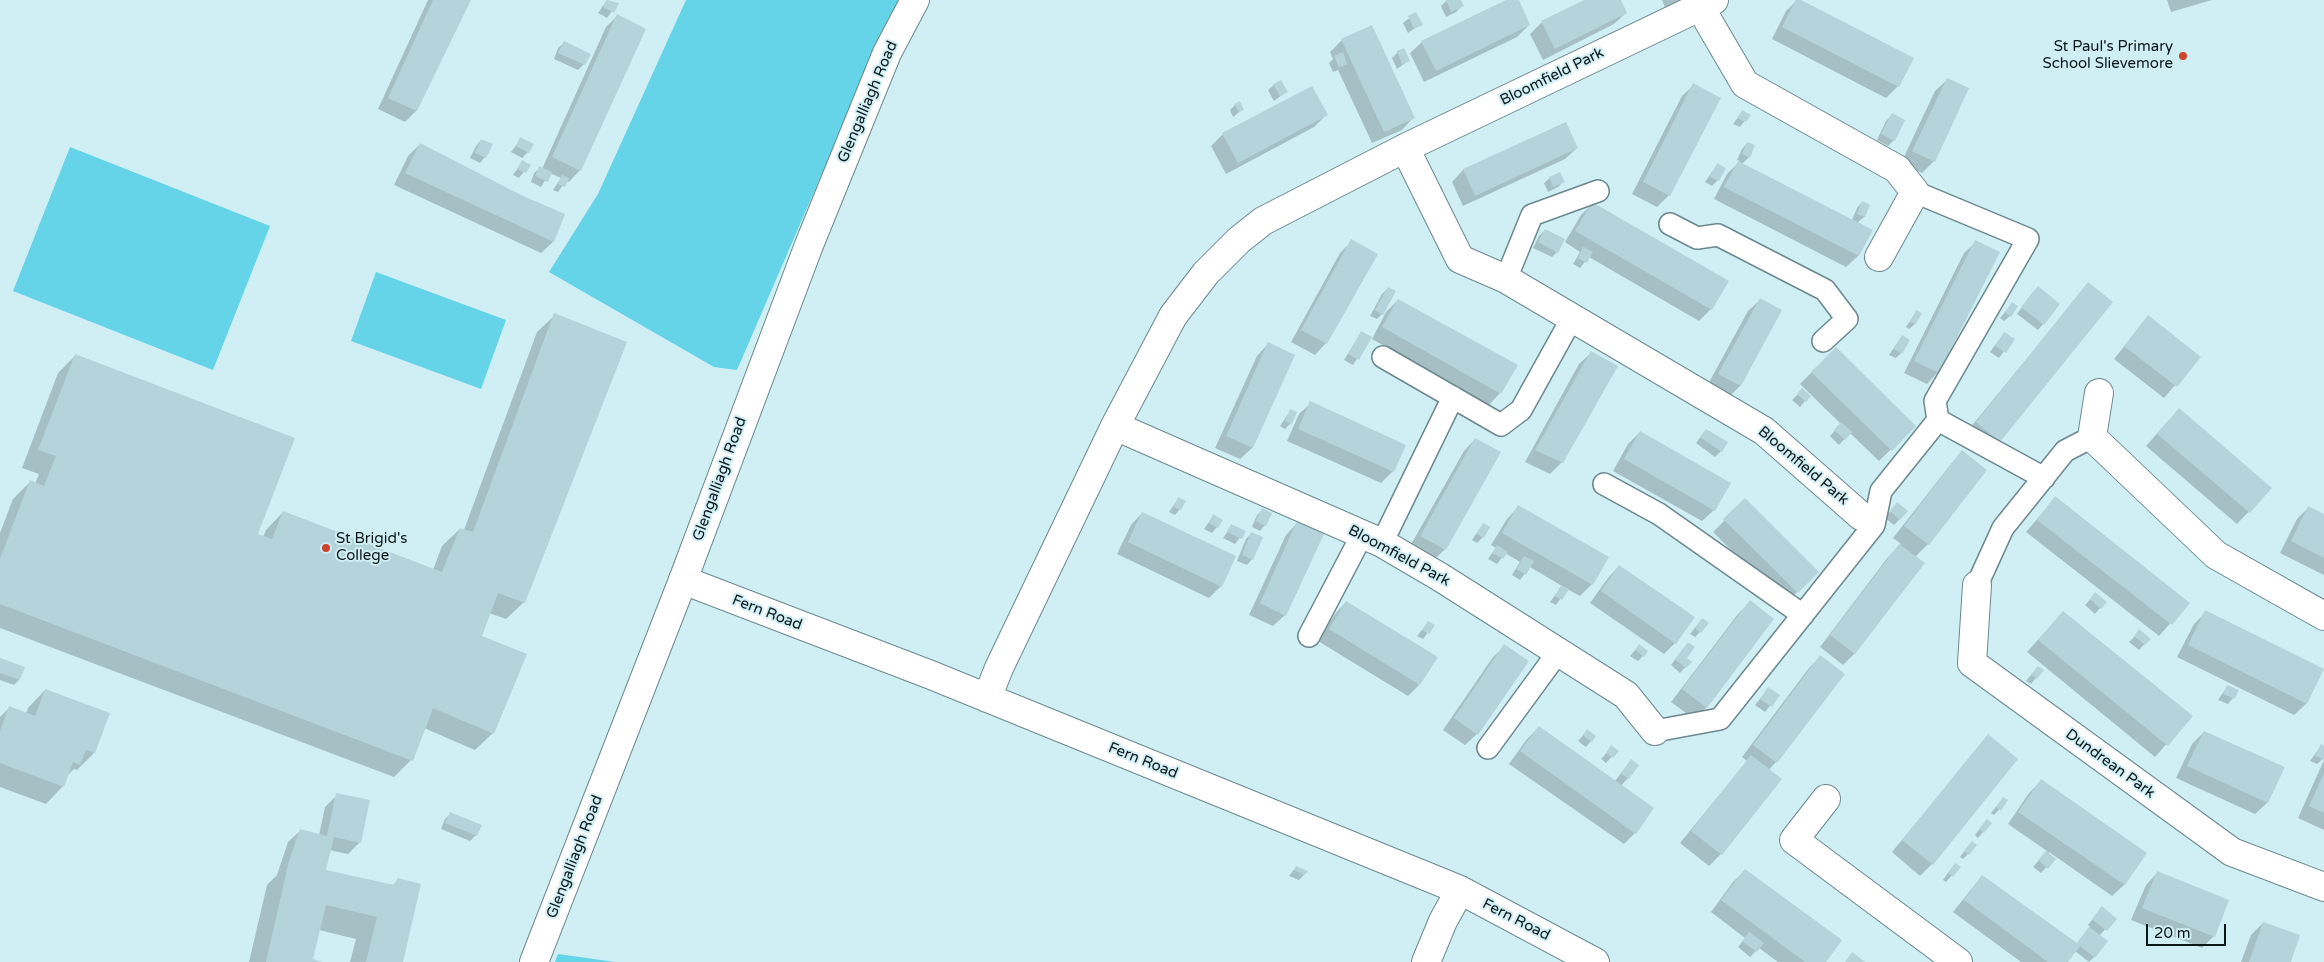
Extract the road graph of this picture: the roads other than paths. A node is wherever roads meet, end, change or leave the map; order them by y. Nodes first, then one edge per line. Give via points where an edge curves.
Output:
1 (915, 0) edge
2 (1707, 3) edge
3 (1405, 148) junction
4 (1598, 191) dead end
5 (1915, 192) junction
6 (1670, 224) dead end
7 (1879, 257) dead end
8 (1506, 279) junction
9 (1572, 318) junction
10 (1823, 341) dead end
11 (1383, 357) dead end
12 (2099, 394) dead end
13 (1453, 397) junction
14 (1938, 420) junction
15 (1115, 426) junction
16 (2092, 437) junction
17 (2044, 478) junction
18 (1604, 484) dead end
19 (1867, 521) junction
20 (1372, 539) junction
21 (683, 580) junction
22 (1977, 585) joint
23 (1803, 615) junction
24 (2324, 616) edge
25 (1309, 636) dead end
26 (1559, 651) junction
27 (987, 698) junction
28 (1655, 731) joint
29 (1488, 748) dead end
30 (1826, 799) dead end
31 (2324, 887) edge
32 (1460, 890) junction
33 (534, 962) edge
34 (1426, 962) edge
35 (1595, 962) edge
36 (1958, 962) edge

1 - 21 street, Glengalliagh Road via 887,53 809,245
2 - 3 street, Bloomfield Park
2 - 5 street, Bloomfield Park via 1745,84 1897,169
3 - 8 street, Bloomfield Park via 1460,258
3 - 15 street, Bloomfield Park via 1263,221 1240,240 1206,273 1172,316
4 - 8 street via 1532,215
5 - 7 street
5 - 14 street via 2028,239 1935,401
6 - 10 street via 1697,238 1718,235 1825,290 1847,319
8 - 9 street, Bloomfield Park
9 - 13 street via 1520,410 1501,424
9 - 19 street, Bloomfield Park via 1764,431
11 - 13 street
12 - 16 street
13 - 20 street
14 - 17 street
14 - 19 street via 1881,491
15 - 20 street, Bloomfield Park
15 - 27 street, Bloomfield Park
16 - 17 street via 2065,451
16 - 24 street via 2216,555
17 - 22 street via 2003,528
18 - 23 street via 1659,514
19 - 23 street
20 - 25 street
20 - 26 street, Bloomfield Park
21 - 27 street, Fern Road
21 - 33 street, Glengalliagh Road
22 - 31 street, Dundrean Park via 1972,663 2232,852
23 - 28 street via 1720,719
26 - 28 street, Bloomfield Park via 1626,695
26 - 29 street
27 - 32 street, Fern Road
30 - 36 street via 1794,840
32 - 34 street
32 - 35 street, Fern Road

